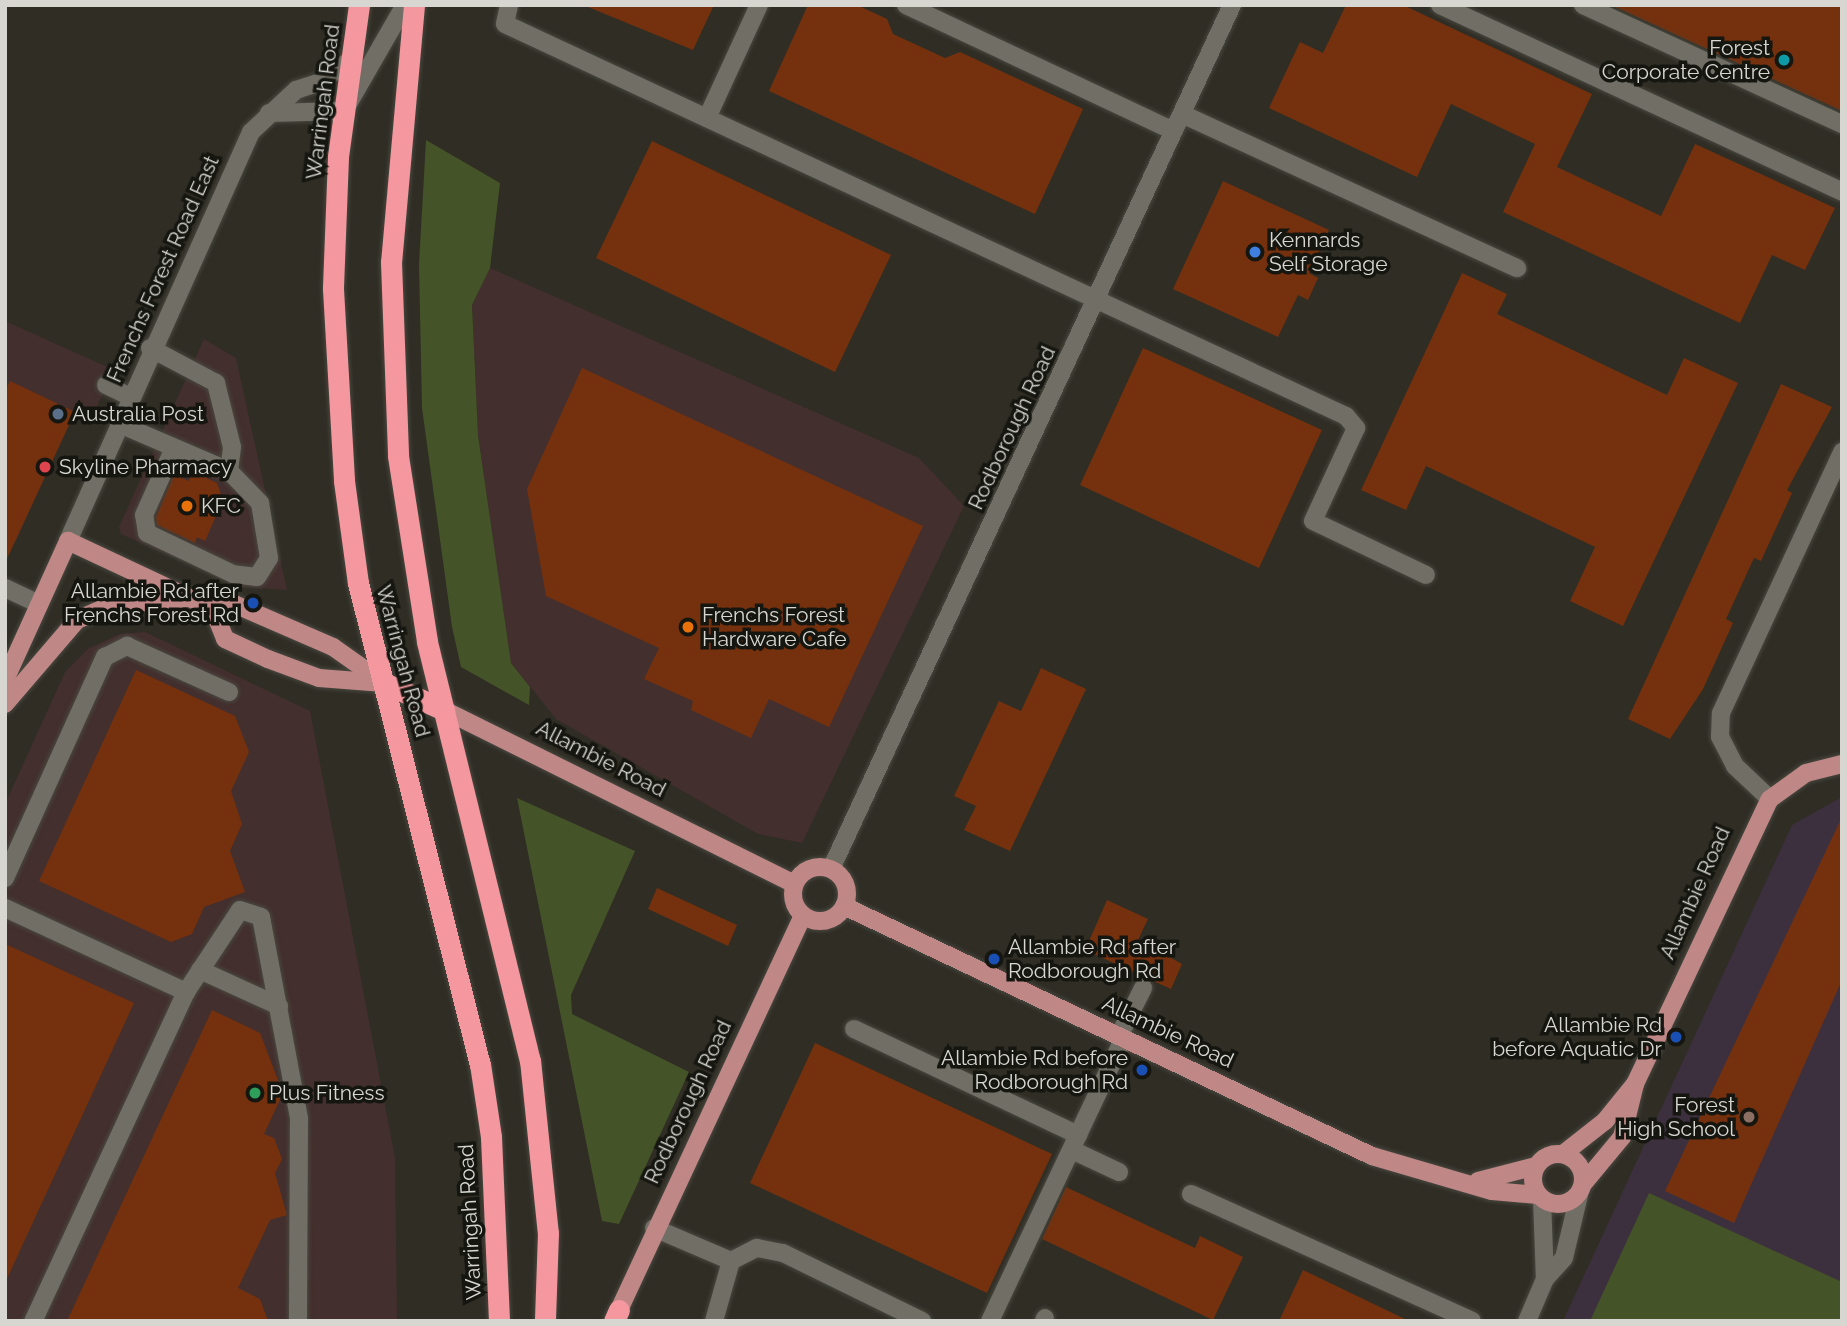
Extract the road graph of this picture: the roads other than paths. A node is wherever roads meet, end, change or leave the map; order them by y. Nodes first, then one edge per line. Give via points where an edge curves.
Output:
1 (359, 5) edge
2 (405, 5) edge
3 (414, 5) edge
4 (509, 5) edge
5 (760, 5) edge
6 (906, 5) edge
7 (1232, 5) edge
8 (1440, 5) edge
9 (1583, 5) edge
10 (351, 60) junction
11 (344, 111) junction
12 (269, 113) junction
13 (1182, 114) junction
14 (707, 118) junction
15 (1842, 124) edge
16 (1174, 131) junction
17 (1842, 192) edge
18 (1517, 268) dead end
19 (1097, 298) junction
20 (150, 348) junction
21 (106, 385) dead end
22 (131, 397) junction
23 (122, 425) junction
24 (174, 448) junction
25 (1842, 452) edge
26 (230, 475) junction
27 (68, 541) junction
28 (1426, 575) dead end
29 (5, 588) edge
30 (187, 598) junction
31 (40, 604) junction
32 (212, 609) junction
33 (5, 680) edge
34 (384, 683) junction
35 (229, 692) dead end
36 (5, 704) edge
37 (444, 710) junction
38 (1842, 764) edge
39 (1770, 799) junction
40 (831, 869) junction
41 (5, 878) edge
42 (794, 884) junction
43 (844, 906) junction
44 (5, 908) edge
45 (803, 916) junction
46 (200, 970) junction
47 (1143, 988) dead end
48 (186, 992) junction
49 (279, 1006) junction
50 (854, 1029) dead end
51 (1122, 1037) junction
52 (1635, 1084) junction
53 (1075, 1143) junction
54 (1563, 1154) junction
55 (1536, 1166) junction
56 (1119, 1172) dead end
57 (1478, 1181) junction
58 (1582, 1188) junction
59 (1191, 1194) dead end
60 (1540, 1197) junction
61 (654, 1228) junction
62 (731, 1261) junction
63 (1545, 1279) junction
64 (616, 1315) edge
65 (33, 1321) edge
66 (298, 1321) edge
67 (499, 1321) edge
68 (545, 1321) edge
69 (715, 1321) edge
70 (922, 1321) edge
71 (990, 1321) edge
72 (1472, 1321) edge
73 (1527, 1321) edge

1 - 10 highway, Warringah Road
2 - 11 street
3 - 37 highway, Warringah Road via 397,165 391,347 412,563
4 - 14 street via 505,23
5 - 14 street
6 - 16 street
7 - 13 street, Rodborough Road
8 - 17 street
9 - 15 street
10 - 11 highway, Warringah Road
10 - 12 street, Frenchs Forest Road East via 327,79 296,90
11 - 12 street
11 - 34 highway, Warringah Road via 333,289 336,389 358,583
12 - 20 street, Frenchs Forest Road East via 233,163
13 - 16 street, Rodborough Road
13 - 18 street
14 - 19 street
16 - 19 street, Rodborough Road
19 - 28 street via 1346,416 1356,428 1313,521
19 - 40 street, Rodborough Road
20 - 22 street, Frenchs Forest Road East
20 - 26 street via 216,383 232,447
21 - 22 street
22 - 23 street, Frenchs Forest Road East
23 - 24 street
23 - 27 street, Frenchs Forest Road East
24 - 26 street
24 - 26 street via 144,515 147,533 233,574 257,577 269,558 260,503
25 - 39 street via 1721,713 1720,737 1735,766
27 - 30 main road, Allambie Road
27 - 31 main road, Frenchs Forest Road East
29 - 31 street
30 - 32 main road, Allambie Road
30 - 36 main road via 116,605 77,620
31 - 33 main road, Frenchs Forest Road East
32 - 34 main road, Allambie Road via 234,604 333,647
32 - 34 main road, Allambie Road via 225,639 268,659 319,678
34 - 37 highway, Allambie Road
34 - 67 highway, Warringah Road via 480,1064 491,1137
35 - 41 street via 127,646 105,657
37 - 42 main road, Allambie Road
37 - 68 highway, Warringah Road via 530,1060 548,1233
38 - 39 main road, Allambie Road via 1806,773
39 - 52 main road, Allambie Road
40 - 42 main road via 806,871
40 - 43 main road via 846,889
42 - 45 main road via 793,901
43 - 45 main road via 826,920
43 - 51 main road, Allambie Road
44 - 48 street
45 - 61 main road, Rodborough Road
46 - 48 street
46 - 49 street
46 - 49 street via 240,910 261,917
47 - 51 street
48 - 65 street
49 - 66 street via 299,1119
50 - 53 street
51 - 53 street
51 - 57 main road, Allambie Road via 1372,1156 1430,1176
52 - 54 main road, Allambie Road via 1605,1121
52 - 58 main road, Allambie Road via 1622,1137
53 - 56 street
53 - 71 street
54 - 55 main road via 1547,1155
54 - 58 main road via 1577,1161
55 - 57 main road, Allambie Road
55 - 60 main road
57 - 60 main road, Allambie Road via 1492,1191
58 - 60 main road via 1561,1204
58 - 63 street via 1564,1258
59 - 72 street
60 - 63 street
61 - 62 street
61 - 64 main road, Rodborough Road
62 - 69 street
62 - 70 street via 757,1248 782,1253
63 - 73 street

